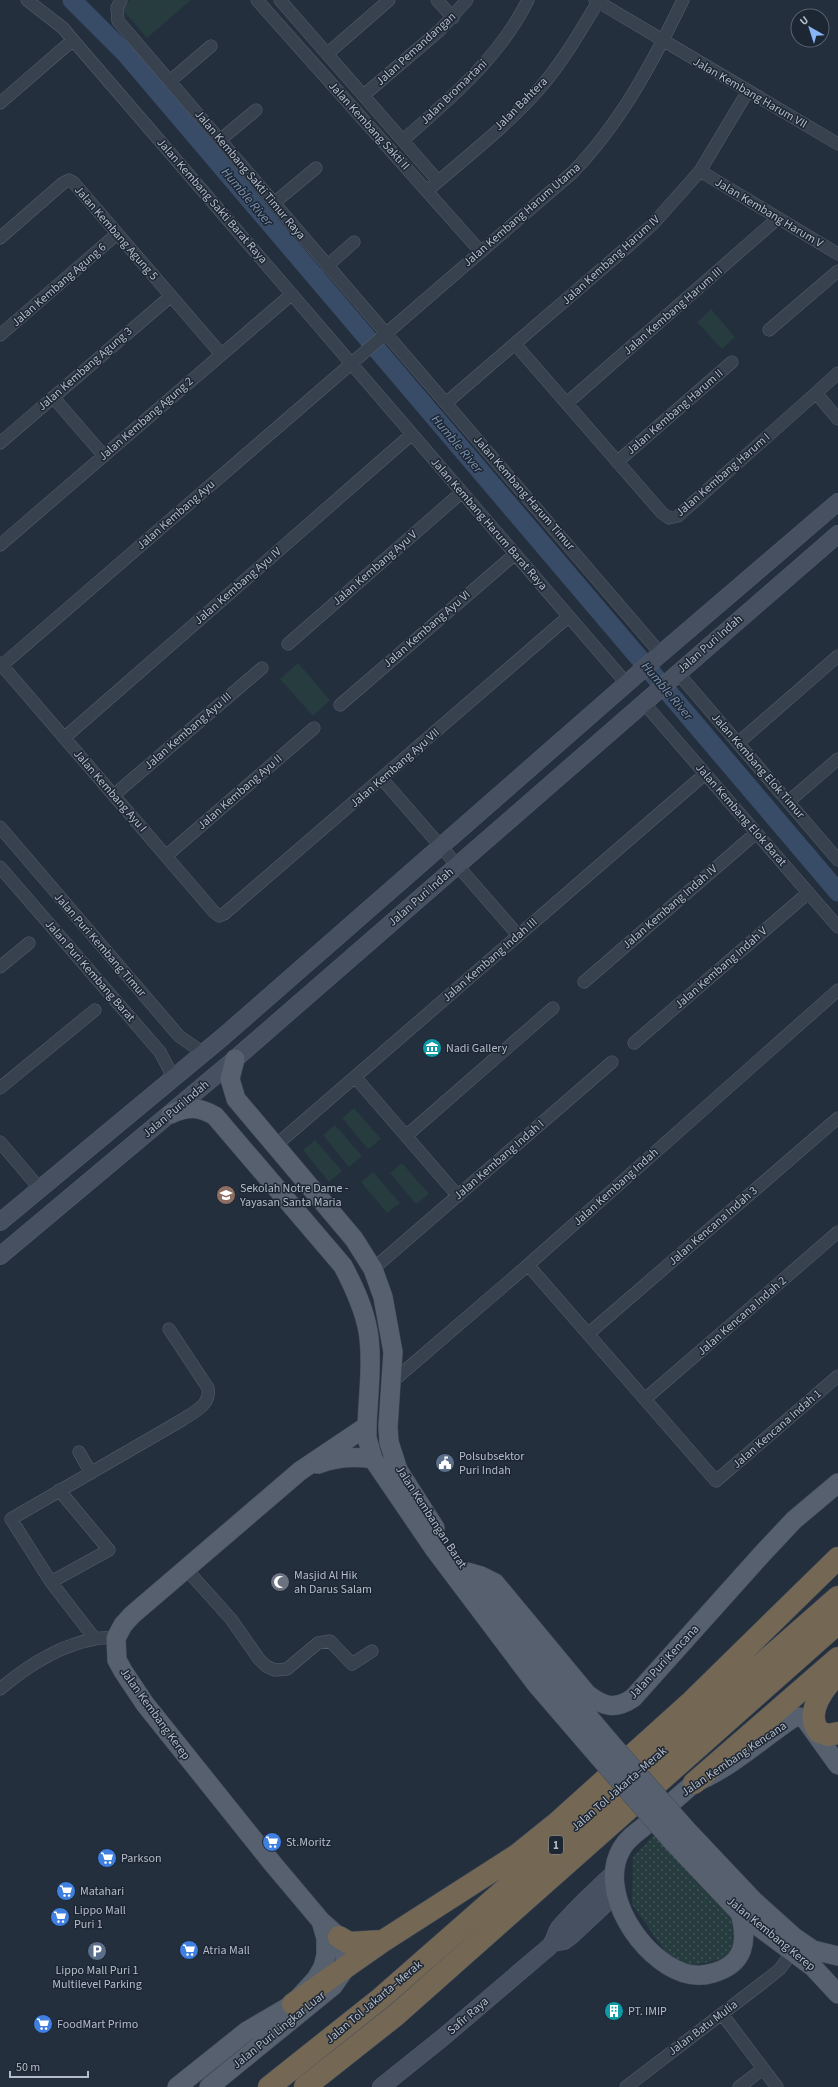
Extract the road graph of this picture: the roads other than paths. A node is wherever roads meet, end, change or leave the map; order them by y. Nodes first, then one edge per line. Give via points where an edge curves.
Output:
1 (27, 0) edge
2 (121, 0) edge
3 (257, 0) edge
4 (389, 0) edge
5 (437, 0) edge
6 (468, 0) edge
7 (528, 0) edge
8 (683, 0) edge
9 (597, 1) edge
10 (286, 2) edge
11 (453, 18) junction
12 (73, 40) junction
13 (663, 41) junction
14 (211, 46) dead end
15 (327, 54) junction
16 (170, 81) junction
17 (748, 91) junction
18 (364, 96) junction
19 (0, 103) edge
20 (256, 110) dead end
21 (220, 140) junction
22 (403, 140) junction
23 (838, 144) edge
24 (316, 168) dead end
25 (700, 171) junction
26 (438, 181) junction
27 (427, 191) junction
28 (274, 203) junction
29 (778, 218) junction
30 (118, 234) junction
31 (0, 238) edge
32 (354, 242) dead end
33 (481, 252) junction
34 (838, 254) edge
35 (327, 266) junction
36 (838, 271) edge
37 (292, 294) junction
38 (171, 296) junction
39 (769, 330) dead end
40 (0, 335) edge
41 (383, 336) junction
42 (515, 344) junction
43 (222, 354) junction
44 (354, 360) junction
45 (732, 362) dead end
46 (838, 373) edge
47 (816, 393) junction
48 (53, 397) junction
49 (446, 403) junction
50 (567, 403) junction
51 (838, 419) edge
52 (412, 434) junction
53 (0, 443) edge
54 (104, 456) junction
55 (617, 462) junction
56 (462, 492) junction
57 (838, 502) edge
58 (838, 534) edge
59 (0, 545) edge
60 (515, 554) junction
61 (568, 617) junction
62 (288, 644) dead end
63 (659, 656) junction
64 (838, 656) edge
65 (1, 665) edge
66 (262, 668) dead end
67 (676, 674) junction
68 (630, 682) junction
69 (646, 700) junction
70 (340, 705) dead end
71 (314, 728) dead end
72 (64, 738) junction
73 (738, 743) junction
74 (838, 759) edge
75 (705, 774) junction
76 (382, 779) junction
77 (114, 795) junction
78 (788, 802) junction
79 (0, 827) edge
80 (756, 833) junction
81 (442, 847) junction
82 (166, 856) junction
83 (838, 860) edge
84 (457, 865) junction
85 (0, 867) edge
86 (808, 892) junction
87 (219, 916) joint
88 (838, 927) edge
89 (518, 935) junction
90 (29, 943) dead end
91 (0, 967) edge
92 (584, 982) dead end
93 (838, 990) edge
94 (553, 1008) dead end
95 (95, 1010) dead end
96 (634, 1043) dead end
97 (208, 1050) junction
98 (235, 1059) junction
99 (612, 1062) dead end
100 (355, 1077) junction
101 (170, 1081) junction
102 (0, 1088) edge
103 (171, 1114) junction
104 (838, 1118) edge
105 (259, 1128) junction
106 (406, 1136) junction
107 (0, 1142) edge
108 (240, 1145) junction
109 (275, 1146) junction
110 (40, 1189) junction
111 (458, 1196) junction
112 (0, 1222) edge
113 (838, 1232) edge
114 (363, 1250) junction
115 (0, 1256) edge
116 (379, 1264) junction
117 (528, 1265) junction
118 (343, 1266) junction
119 (169, 1329) dead end
120 (588, 1334) junction
121 (838, 1376) edge
122 (392, 1381) junction
123 (645, 1399) junction
124 (366, 1426) junction
125 (79, 1452) dead end
126 (373, 1459) junction
127 (300, 1471) junction
128 (91, 1473) junction
129 (838, 1483) edge
130 (59, 1490) junction
131 (838, 1558) edge
132 (186, 1570) junction
133 (466, 1572) junction
134 (51, 1582) junction
135 (838, 1597) edge
136 (838, 1623) edge
137 (116, 1638) junction
138 (95, 1639) junction
139 (372, 1651) dead end
140 (838, 1658) edge
141 (838, 1674) edge
142 (0, 1689) edge
143 (838, 1733) edge
144 (838, 1765) edge
145 (694, 1783) junction
146 (679, 1835) junction
147 (615, 1872) junction
148 (616, 1893) junction
149 (740, 1913) junction
150 (321, 1921) junction
151 (339, 1937) junction
152 (383, 1941) junction
153 (553, 1943) junction
154 (792, 1952) junction
155 (838, 1956) edge
156 (807, 1963) junction
157 (345, 1969) junction
158 (780, 1969) junction
159 (838, 1994) edge
160 (293, 2004) junction
161 (722, 2014) junction
162 (763, 2069) junction
163 (177, 2087) edge
164 (209, 2087) edge
165 (269, 2087) edge
166 (305, 2087) edge
167 (381, 2087) edge
168 (626, 2087) edge
169 (739, 2087) edge
170 (777, 2087) edge

1 - 12 street, Jalan Kembang Sakti Barat Raya
2 - 16 street, Jalan Kembang Sakti Timur Raya via 116,14 118,21
3 - 27 street, Jalan Kembang Sakti II
4 - 15 street
5 - 11 street
6 - 11 street, Jalan Pemandangan
7 - 22 street, Jalan Bromartani via 506,37 486,62 451,98
8 - 13 street, Jalan Kembang Harum Utama
9 - 13 street, Jalan Kembang Harum VII
9 - 26 street, Jalan Bahtera via 566,55 540,88
10 - 15 street
11 - 18 street, Jalan Pemandangan
12 - 19 street
12 - 37 street, Jalan Kembang Sakti Barat Raya
13 - 17 street, Jalan Kembang Harum VII
13 - 33 street, Jalan Kembang Harum Utama via 620,114 590,155
14 - 16 street
15 - 18 street
16 - 21 street, Jalan Kembang Sakti Timur Raya
17 - 23 street, Jalan Kembang Harum VII
17 - 25 street, Jalan Kembang Harum IV
18 - 22 street
20 - 21 street
21 - 28 street, Jalan Kembang Sakti Timur Raya
22 - 26 street
24 - 28 street
25 - 29 street, Jalan Kembang Harum V
25 - 42 street, Jalan Kembang Harum IV via 653,224
26 - 27 street, Jalan Bahtera
27 - 33 street, Jalan Kembang Sakti II
28 - 35 street, Jalan Kembang Sakti Timur Raya
29 - 34 street, Jalan Kembang Harum V
29 - 50 street, Jalan Kembang Harum III
30 - 31 street, Jalan Kembang Agung 5 via 73,182 68,180
30 - 38 street, Jalan Kembang Agung 5
30 - 40 street, Jalan Kembang Agung 6
32 - 35 street
33 - 41 street, Jalan Kembang Harum Utama
35 - 41 street, Jalan Kembang Sakti Timur Raya
36 - 39 street
37 - 43 street, Jalan Kembang Agung 2
37 - 44 street, Jalan Kembang Sakti Barat Raya
38 - 43 street, Jalan Kembang Agung 5
38 - 48 street, Jalan Kembang Agung 3
41 - 44 street, Jalan Kembang Harum Utama
41 - 49 street, Jalan Kembang Harum Timur
42 - 49 street, Jalan Kembang Harum IV
42 - 50 street, Jalan Kembang Harum I
43 - 54 street, Jalan Kembang Agung 2
44 - 52 street, Jalan Kembang Harum Barat Raya
44 - 65 street, Jalan Kembang Ayu
45 - 55 street, Jalan Kembang Harum II
46 - 47 street
47 - 51 street
47 - 55 street, Jalan Kembang Harum I via 674,518 662,513
48 - 53 street, Jalan Kembang Agung 3
48 - 54 street
49 - 63 street, Jalan Kembang Harum Timur
50 - 55 street, Jalan Kembang Harum I
52 - 56 street, Jalan Kembang Harum Barat Raya
52 - 72 street, Jalan Kembang Ayu IV
54 - 59 street, Jalan Kembang Agung 2
56 - 60 street, Jalan Kembang Harum Barat Raya
56 - 62 street, Jalan Kembang Ayu V
57 - 63 main road, Jalan Puri Indah
58 - 67 main road, Jalan Puri Indah
60 - 61 street, Jalan Kembang Harum Barat Raya
60 - 70 street, Jalan Kembang Ayu VI
61 - 68 street, Jalan Kembang Harum Barat Raya
61 - 76 street, Jalan Kembang Ayu VII
63 - 68 main road, Jalan Puri Indah
64 - 73 street
65 - 72 street, Jalan Kembang Ayu I
66 - 77 street, Jalan Kembang Ayu III
67 - 69 main road, Jalan Puri Indah
67 - 73 street, Jalan Kembang Elok Timur
68 - 81 main road, Jalan Puri Indah
69 - 75 street, Jalan Kembang Elok Barat
69 - 84 main road, Jalan Puri Indah
71 - 82 street, Jalan Kembang Ayu II
72 - 77 street, Jalan Kembang Ayu I
73 - 78 street, Jalan Kembang Elok Timur
74 - 78 street
75 - 80 street, Jalan Kembang Elok Barat
75 - 89 street, Jalan Kembang Indah III
76 - 81 street
76 - 87 street, Jalan Kembang Ayu VII
77 - 82 street, Jalan Kembang Ayu I
78 - 83 street, Jalan Kembang Elok Timur
79 - 97 street, Jalan Puri Kembang Timur via 179,1036 199,1050
80 - 86 street, Jalan Kembang Elok Barat
80 - 92 street, Jalan Kembang Indah IV
81 - 84 street
81 - 97 main road, Jalan Puri Indah
82 - 87 street, Jalan Kembang Ayu I
84 - 89 street
84 - 98 main road, Jalan Puri Indah
85 - 101 street, Jalan Puri Kembang Barat via 160,1052 170,1071
86 - 88 street, Jalan Kembang Elok Barat
86 - 96 street, Jalan Kembang Indah V
89 - 100 street, Jalan Kembang Indah III
90 - 91 street
93 - 117 street, Jalan Kembang Indah
94 - 106 street
95 - 102 street
97 - 101 main road, Jalan Puri Indah
98 - 103 main road, Jalan Puri Indah
98 - 105 main road, Jalan Kembangan Barat via 231,1068 232,1090
99 - 111 street, Jalan Kembang Indah I
100 - 106 street
100 - 109 street, Jalan Kembang Indah III
101 - 110 main road, Jalan Puri Indah
103 - 108 main road, Jalan Kembangan Barat via 182,1109 205,1110 216,1116
103 - 115 main road, Jalan Puri Indah
104 - 120 street, Jalan Kencana Indah 3
105 - 108 main road via 254,1126 244,1129 240,1134
105 - 109 main road, Jalan Kembangan Barat
106 - 111 street
107 - 110 street
108 - 118 main road, Jalan Kembangan Barat
109 - 114 main road, Jalan Kembangan Barat
110 - 112 main road, Jalan Puri Indah
111 - 116 street, Jalan Kembang Indah I
113 - 123 street, Jalan Kencana Indah 2
114 - 116 main road, Jalan Kembangan Barat
114 - 118 main road via 351,1246 345,1249 341,1259
116 - 122 main road, Jalan Kembangan Barat via 393,1352
117 - 120 street
117 - 122 street, Jalan Kembang Indah
118 - 124 main road, Jalan Kembangan Barat via 355,1289 368,1332
119 - 128 street via 208,1388 205,1403 182,1420
120 - 123 street
121 - 123 street, Jalan Kencana Indah 1 via 716,1481
122 - 133 main road, Jalan Kembangan Barat via 388,1427 392,1457 410,1489
124 - 126 main road, Jalan Kembangan Barat
124 - 127 main road
125 - 128 street
126 - 127 main road via 354,1456 338,1458
126 - 146 main road, Jalan Kembangan Barat, bridge via 435,1550 536,1684 598,1756
127 - 132 main road
128 - 130 street
129 - 133 main road, Jalan Puri Kencana via 789,1526 633,1698 623,1704 610,1706 598,1702 587,1694 495,1583
130 - 134 street via 11,1519
130 - 134 street via 109,1550
131 - 152 highway via 690,1703 558,1822 517,1855
132 - 137 main road via 132,1615
132 - 139 street via 231,1619 259,1659 275,1670 287,1668 322,1642 330,1641 352,1664
133 - 146 main road, Jalan Kembangan Barat, bridge via 609,1741
134 - 138 street
135 - 165 highway, Jalan Tol Jakarta–Merak / 1 via 381,1998
136 - 166 highway, Jalan Tol Jakarta–Merak / 1 via 396,2015
137 - 138 street
137 - 150 main road, Jalan Kembang Kerep via 117,1660 145,1704
138 - 142 street via 53,1653
140 - 145 highway
141 - 143 highway via 825,1688 814,1707 819,1732 828,1735
144 - 145 main road, Jalan Kembang Kencana via 805,1719 799,1717 788,1722 722,1769
145 - 147 main road, Jalan Kembang Kencana via 625,1843 617,1857
146 - 149 main road, Jalan Kembang Kerep
146 - 155 main road via 794,1937 813,1950
147 - 148 main road, Jalan Kembang Kencana
147 - 153 main road, Safir Raya via 568,1918 558,1930
148 - 149 main road, Jalan Kembang Kencana via 626,1920 643,1944 670,1966 693,1975 716,1972 736,1961 744,1938
148 - 153 main road, Safir Raya via 572,1935 564,1941
149 - 154 main road, Jalan Kembang Kerep
150 - 151 main road, Jalan Kembang Kerep
150 - 160 main road, Jalan Kembang Kerep via 326,1938 323,1967 316,1979
151 - 152 highway via 349,1943
151 - 157 main road via 345,1954
152 - 157 highway
153 - 167 main road, Safir Raya
154 - 156 main road, Jalan Kembang Kerep
154 - 158 street, Jalan Batu Mulia
156 - 158 street, Jalan Batu Mulia
156 - 159 main road, Jalan Kembang Kerep via 826,1979
157 - 160 highway
157 - 164 main road, Jalan Puri Lingkar Luar via 338,1981 319,1999
158 - 161 street, Jalan Batu Mulia
160 - 163 main road, Jalan Puri Lingkar Luar via 247,2031
161 - 162 street
161 - 168 street, Jalan Batu Mulia
162 - 169 street
162 - 170 street

